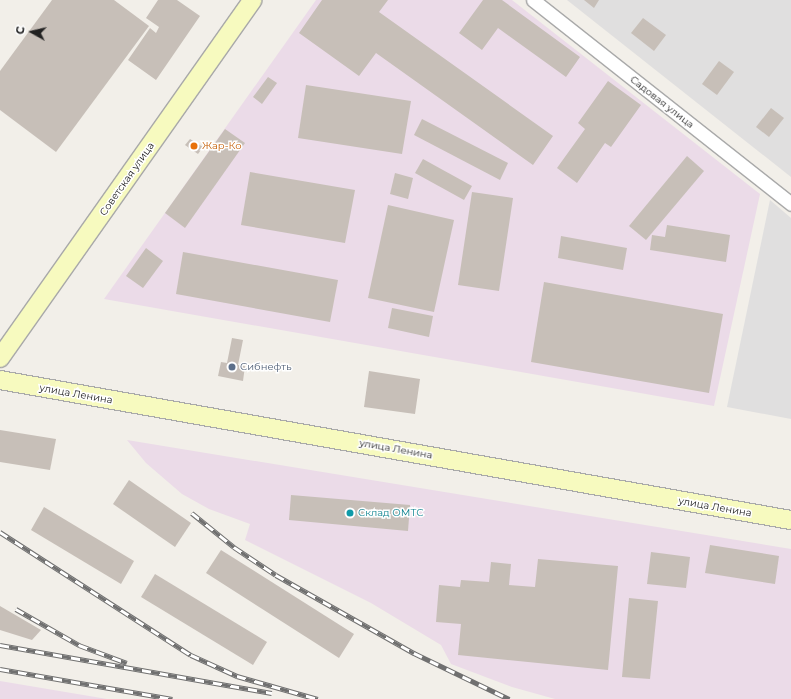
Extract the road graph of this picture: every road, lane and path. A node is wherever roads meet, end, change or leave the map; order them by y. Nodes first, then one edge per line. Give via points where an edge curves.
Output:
1 (253, 0) edge
2 (533, 0) edge
3 (791, 204) edge
4 (0, 358) edge
5 (0, 380) edge
6 (791, 520) edge

1 - 4 street, Советская улица
2 - 3 street, Садовая улица
5 - 6 street, улица Ленина

